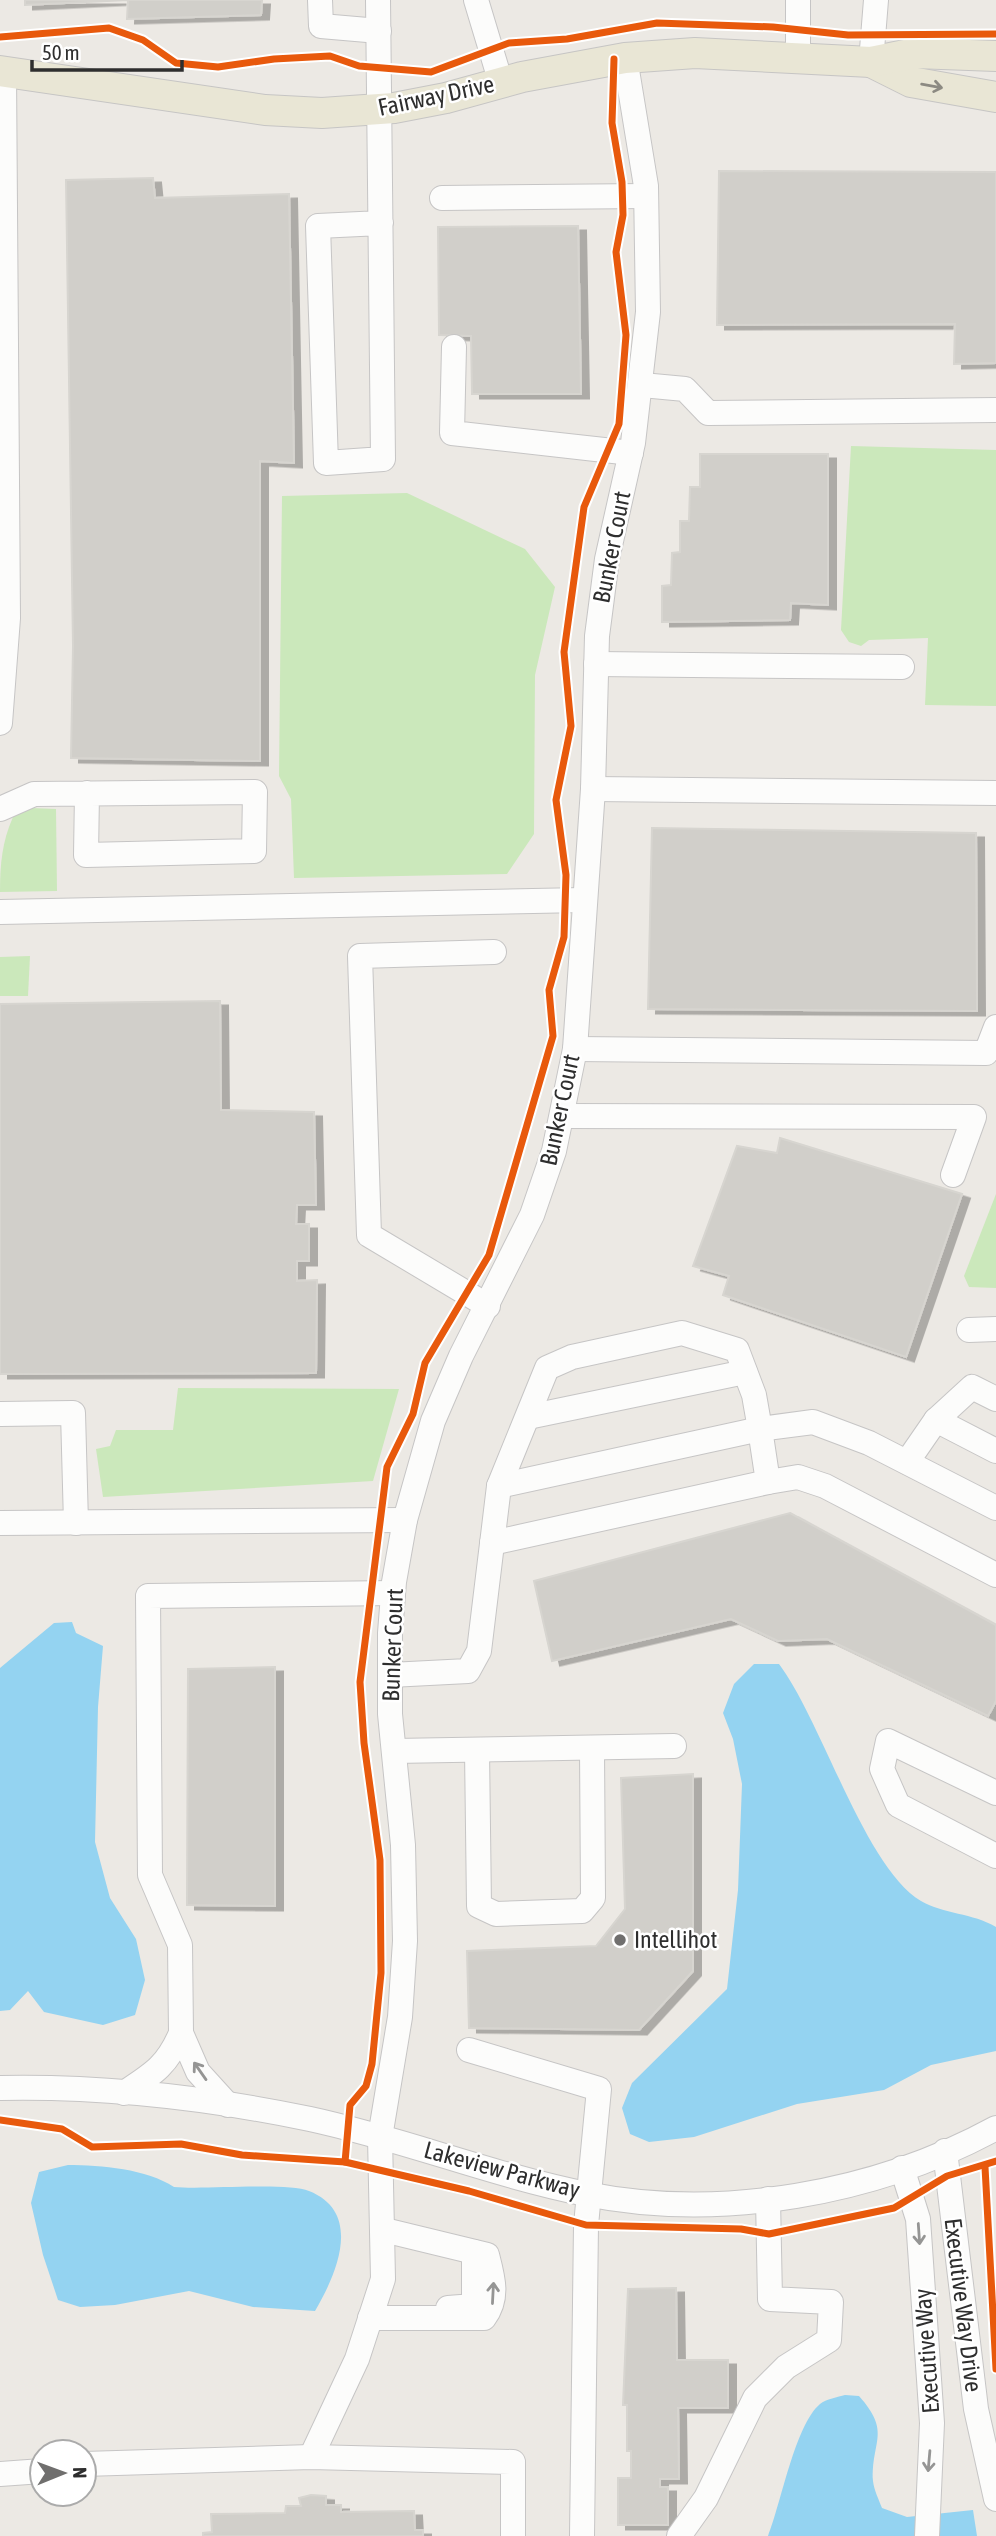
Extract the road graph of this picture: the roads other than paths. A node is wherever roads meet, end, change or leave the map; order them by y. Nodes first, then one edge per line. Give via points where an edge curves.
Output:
1 (320, 0) edge
2 (378, 0) edge
3 (476, 0) edge
4 (799, 0) edge
5 (876, 0) edge
6 (379, 31) junction
7 (996, 56) edge
8 (625, 58) junction
9 (798, 58) junction
10 (872, 62) junction
11 (2, 71) edge
12 (501, 83) junction
13 (996, 97) edge
14 (380, 109) junction
15 (646, 196) junction
16 (442, 198) dead end
17 (381, 223) junction
18 (3, 252) edge
19 (454, 346) dead end
20 (642, 385) junction
21 (996, 410) edge
22 (631, 453) junction
23 (596, 664) junction
24 (902, 667) dead end
25 (0, 723) edge
26 (593, 789) junction
27 (87, 793) junction
28 (996, 793) edge
29 (0, 809) edge
30 (583, 900) junction
31 (0, 912) edge
32 (494, 952) dead end
33 (996, 1027) edge
34 (575, 1049) junction
35 (562, 1116) junction
36 (953, 1175) dead end
37 (488, 1306) junction
38 (996, 1329) edge
39 (969, 1330) dead end
40 (745, 1372) junction
41 (996, 1399) edge
42 (0, 1414) edge
43 (528, 1417) junction
44 (936, 1420) junction
45 (760, 1429) junction
46 (996, 1451) edge
47 (907, 1462) junction
48 (768, 1482) junction
49 (499, 1486) junction
50 (996, 1508) edge
51 (405, 1520) junction
52 (0, 1523) edge
53 (76, 1523) junction
54 (492, 1543) junction
55 (996, 1575) edge
56 (393, 1593) junction
57 (390, 1675) junction
58 (674, 1746) dead end
59 (592, 1748) junction
60 (477, 1749) junction
61 (394, 1751) junction
62 (996, 1793) edge
63 (996, 1856) edge
64 (181, 2033) junction
65 (469, 2050) dead end
66 (0, 2088) edge
67 (124, 2093) junction
68 (228, 2105) junction
69 (996, 2127) edge
70 (380, 2137) junction
71 (945, 2151) junction
72 (902, 2168) junction
73 (587, 2194) junction
74 (768, 2199) junction
75 (384, 2230) junction
76 (370, 2318) junction
77 (311, 2457) junction
78 (98, 2464) edge
79 (28, 2472) edge
80 (0, 2474) edge
81 (996, 2499) edge
82 (513, 2536) edge
83 (582, 2536) edge
84 (679, 2536) edge
85 (927, 2536) edge

1 - 6 street via 321,26
2 - 6 street
3 - 12 street
4 - 9 street
5 - 10 street
6 - 14 street
7 - 10 main road, Fairway Drive via 915,52
8 - 9 main road, Fairway Drive via 695,53
8 - 12 main road, Fairway Drive
8 - 15 street, Bunker Court
9 - 10 main road, Fairway Drive
10 -> 13 main road, Fairway Drive via 911,82
11 - 14 main road, Fairway Drive via 265,110
11 - 18 street
12 - 14 main road, Fairway Drive
14 - 17 street
15 - 16 street
15 - 20 street, Bunker Court via 648,312
17 - 17 street via 383,459 326,463 318,226
18 - 25 street via 8,618
19 - 22 street via 452,433
20 - 21 street via 685,389 708,412
20 - 22 street, Bunker Court
22 - 23 street, Bunker Court via 607,559
23 - 24 street
23 - 26 street, Bunker Court
26 - 28 street
26 - 30 street, Bunker Court
27 - 27 street via 255,792 254,851 86,855
27 - 29 street via 34,793
30 - 31 street
30 - 34 street, Bunker Court
32 - 37 street via 360,956 369,1235
33 - 34 street via 986,1053
34 - 35 street, Bunker Court
35 - 36 street via 974,1117
35 - 37 street, Bunker Court via 533,1215
37 - 51 street, Bunker Court via 433,1422
38 - 39 street
40 - 43 street
40 - 43 street via 737,1350 682,1333 630,1343 547,1368
40 - 45 street
41 - 44 street via 972,1387
42 - 53 street via 73,1413
43 - 49 street
44 - 46 street
44 - 47 street
45 - 47 street via 814,1422
45 - 48 street
45 - 49 street
47 - 50 street
48 - 54 street
48 - 55 street via 798,1477 825,1486
49 - 54 street
51 - 53 street
51 - 56 street, Bunker Court
52 - 53 street
54 - 57 street via 479,1651 468,1671
56 - 57 street, Bunker Court
56 - 64 street via 148,1596 150,1875 180,1945
57 - 61 street, Bunker Court
58 - 59 street
59 - 60 street
59 - 60 street via 593,1898 582,1911 496,1914 479,1906
60 - 61 street
61 - 70 street, Bunker Court via 405,1941 398,2029
62 - 63 street via 888,1741 882,1769 898,1805
64 - 67 street via 160,2069
68 -> 64 street via 198,2072
65 - 73 street via 599,2089
66 - 67 street, Lakeview Parkway
67 - 68 street, Lakeview Parkway
68 - 70 street, Lakeview Parkway
69 - 71 street, Lakeview Parkway
70 - 73 street, Lakeview Parkway
70 - 75 street, Bunker Court
71 - 72 street, Lakeview Parkway
71 - 81 street, Executive Way Drive via 976,2409
72 - 74 street, Lakeview Parkway via 841,2187
72 -> 85 street, Executive Way via 918,2219 932,2423
73 - 74 street, Lakeview Parkway via 659,2203
73 - 83 street
74 - 84 street via 770,2298 831,2302 829,2340 786,2367 755,2398 706,2498
75 - 76 street, Bunker Court via 383,2279
76 -> 75 street via 484,2318 493,2306 494,2281 486,2255
76 - 77 street, Bunker Court via 357,2358
77 - 78 street
77 - 82 street via 513,2462
79 - 80 street

